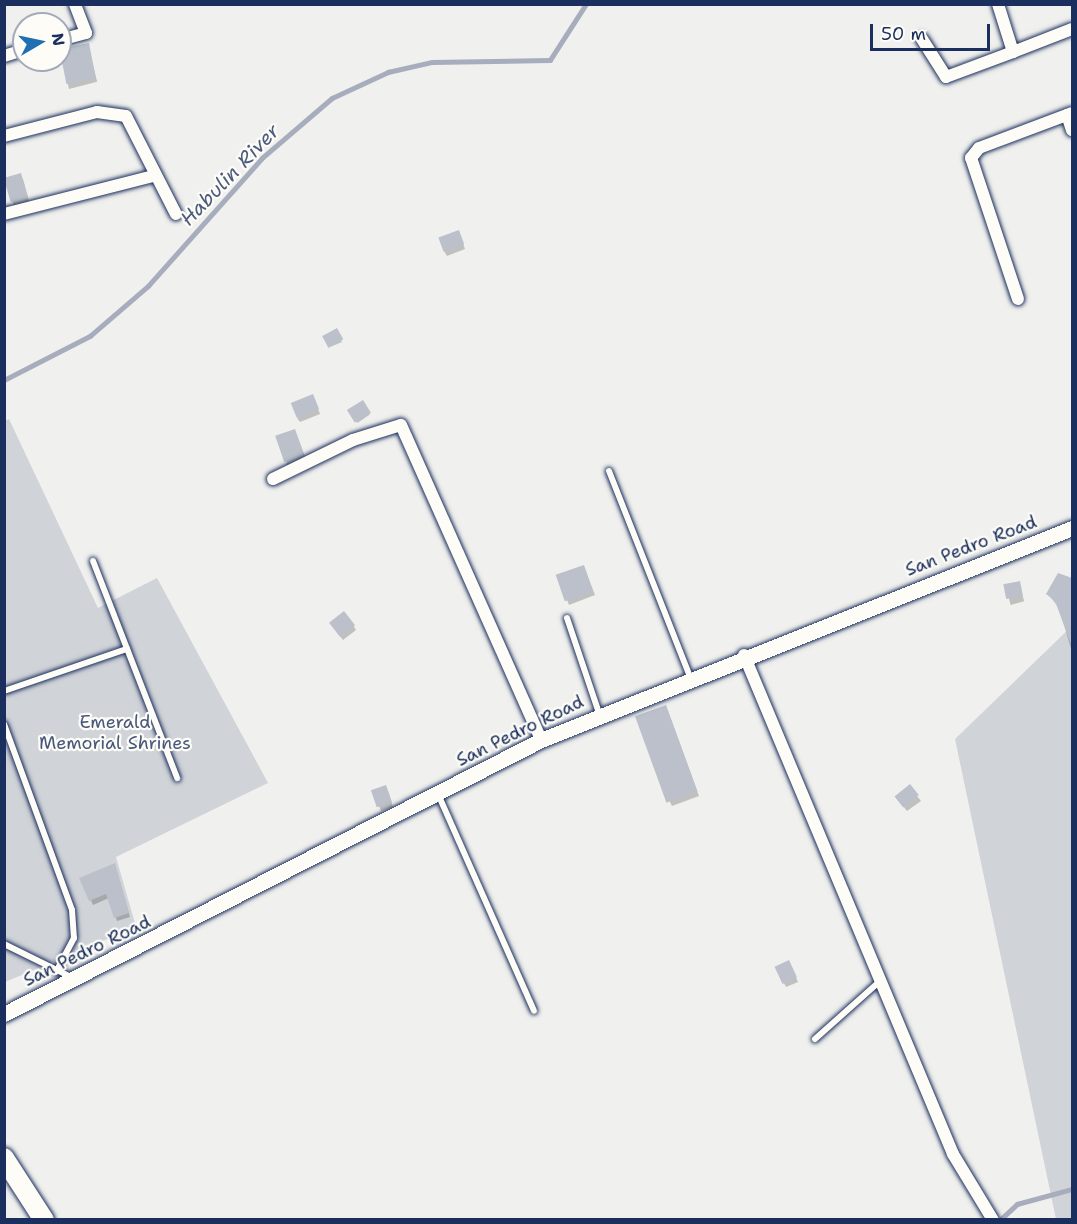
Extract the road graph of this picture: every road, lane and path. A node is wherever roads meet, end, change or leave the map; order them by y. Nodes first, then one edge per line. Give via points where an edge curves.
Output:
1 (75, 4) edge
2 (998, 4) edge
3 (1072, 29) edge
4 (72, 37) edge
5 (922, 39) dead end
6 (1013, 52) junction
7 (1070, 114) edge
8 (1072, 129) edge
9 (4, 136) edge
10 (153, 176) junction
11 (4, 214) edge
12 (176, 214) dead end
13 (1018, 299) dead end
14 (609, 471) dead end
15 (273, 478) dead end
16 (1072, 528) edge
17 (93, 561) dead end
18 (567, 618) dead end
19 (126, 650) junction
20 (744, 655) junction
21 (690, 677) junction
22 (4, 691) edge
23 (599, 713) junction
24 (4, 724) edge
25 (541, 740) junction
26 (177, 778) dead end
27 (438, 794) junction
28 (4, 944) edge
29 (56, 972) junction
30 (74, 978) junction
31 (879, 982) junction
32 (534, 1011) dead end
33 (4, 1014) edge
34 (815, 1039) dead end
35 (4, 1158) edge
36 (45, 1220) edge
37 (993, 1220) edge

1 - 4 street via 86,33
2 - 6 street
3 - 6 street
5 - 6 street via 946,77
7 - 8 street
7 - 13 street via 978,148 971,158
9 - 10 street via 97,112 126,116
10 - 11 street
10 - 12 street
14 - 21 lane
15 - 25 street via 353,440 401,425
16 - 20 street, San Pedro Road
17 - 19 lane
18 - 23 lane
19 - 22 lane
19 - 26 lane
20 - 21 street, San Pedro Road
20 - 31 street
21 - 23 street, San Pedro Road
23 - 25 street, San Pedro Road
24 - 29 lane via 72,910 74,938
25 - 27 street, San Pedro Road
27 - 30 street, San Pedro Road
27 - 32 lane
28 - 29 lane
29 - 30 lane
30 - 33 street, San Pedro Road
31 - 34 lane
31 - 37 street via 952,1154
35 - 36 main road

